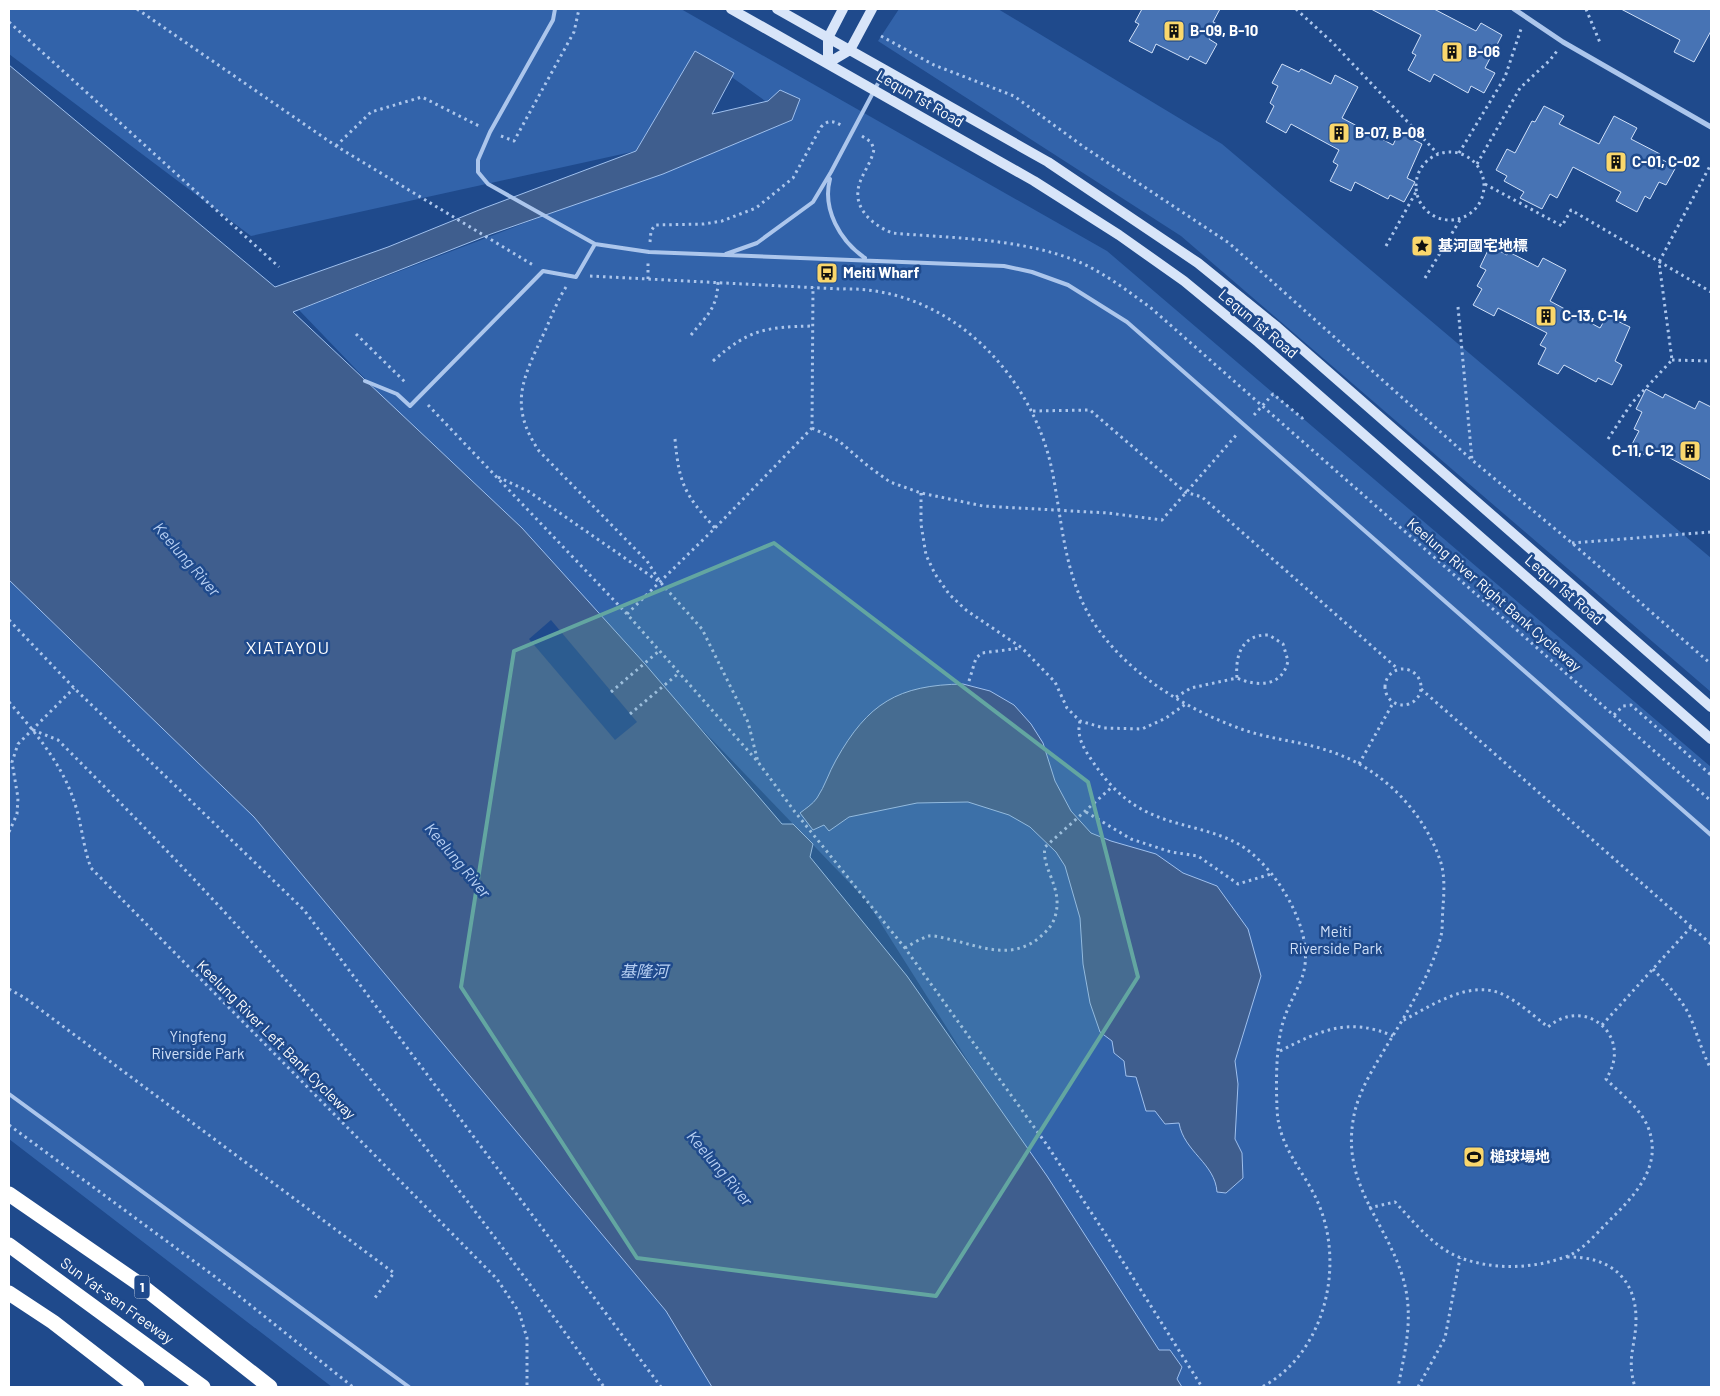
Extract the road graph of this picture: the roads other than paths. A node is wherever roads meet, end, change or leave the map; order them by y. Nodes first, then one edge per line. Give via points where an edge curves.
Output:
1 (555, 9) edge
2 (731, 9) edge
3 (777, 9) edge
4 (843, 9) edge
5 (872, 9) edge
6 (1514, 9) edge
7 (828, 38) junction
8 (850, 50) junction
9 (828, 64) junction
10 (885, 70) junction
11 (874, 90) junction
12 (1711, 128) edge
13 (832, 172) junction
14 (595, 244) junction
15 (721, 255) junction
16 (865, 259) junction
17 (365, 381) dead end
18 (1711, 707) edge
19 (1711, 738) edge
20 (1711, 835) edge
21 (9, 1094) edge
22 (9, 1194) edge
23 (9, 1245) edge
24 (9, 1293) edge
25 (137, 1387) edge
26 (203, 1387) edge
27 (270, 1387) edge
28 (409, 1387) edge

1 - 14 lane via 490,132 478,160 478,172 488,184
2 - 9 main road, Lequn 1st Road
3 - 7 main road, Lequn 1st Road
4 - 7 main road
5 - 8 main road
6 - 12 street via 1563,42
7 - 8 main road, Lequn 1st Road
7 - 9 main road
8 - 9 main road
8 - 10 main road, Lequn 1st Road
9 - 11 main road, Lequn 1st Road
10 - 11 lane
10 - 18 main road, Lequn 1st Road via 1048,162 1198,263 1277,328
11 - 13 lane
11 - 19 main road, Lequn 1st Road via 1034,181 1184,281
13 - 15 lane via 813,202 778,230 757,243
13 - 16 lane via 827,190 833,217 848,244
14 - 15 lane via 649,252
14 - 17 lane via 576,277 543,271 410,406 396,394
15 - 16 lane
16 - 20 lane via 1004,266 1032,272 1068,284 1127,322
21 - 28 lane
22 - 27 highway, 1 via 138,1283
23 - 26 highway, Sun Yat-sen Freeway
24 - 25 highway via 53,1322

